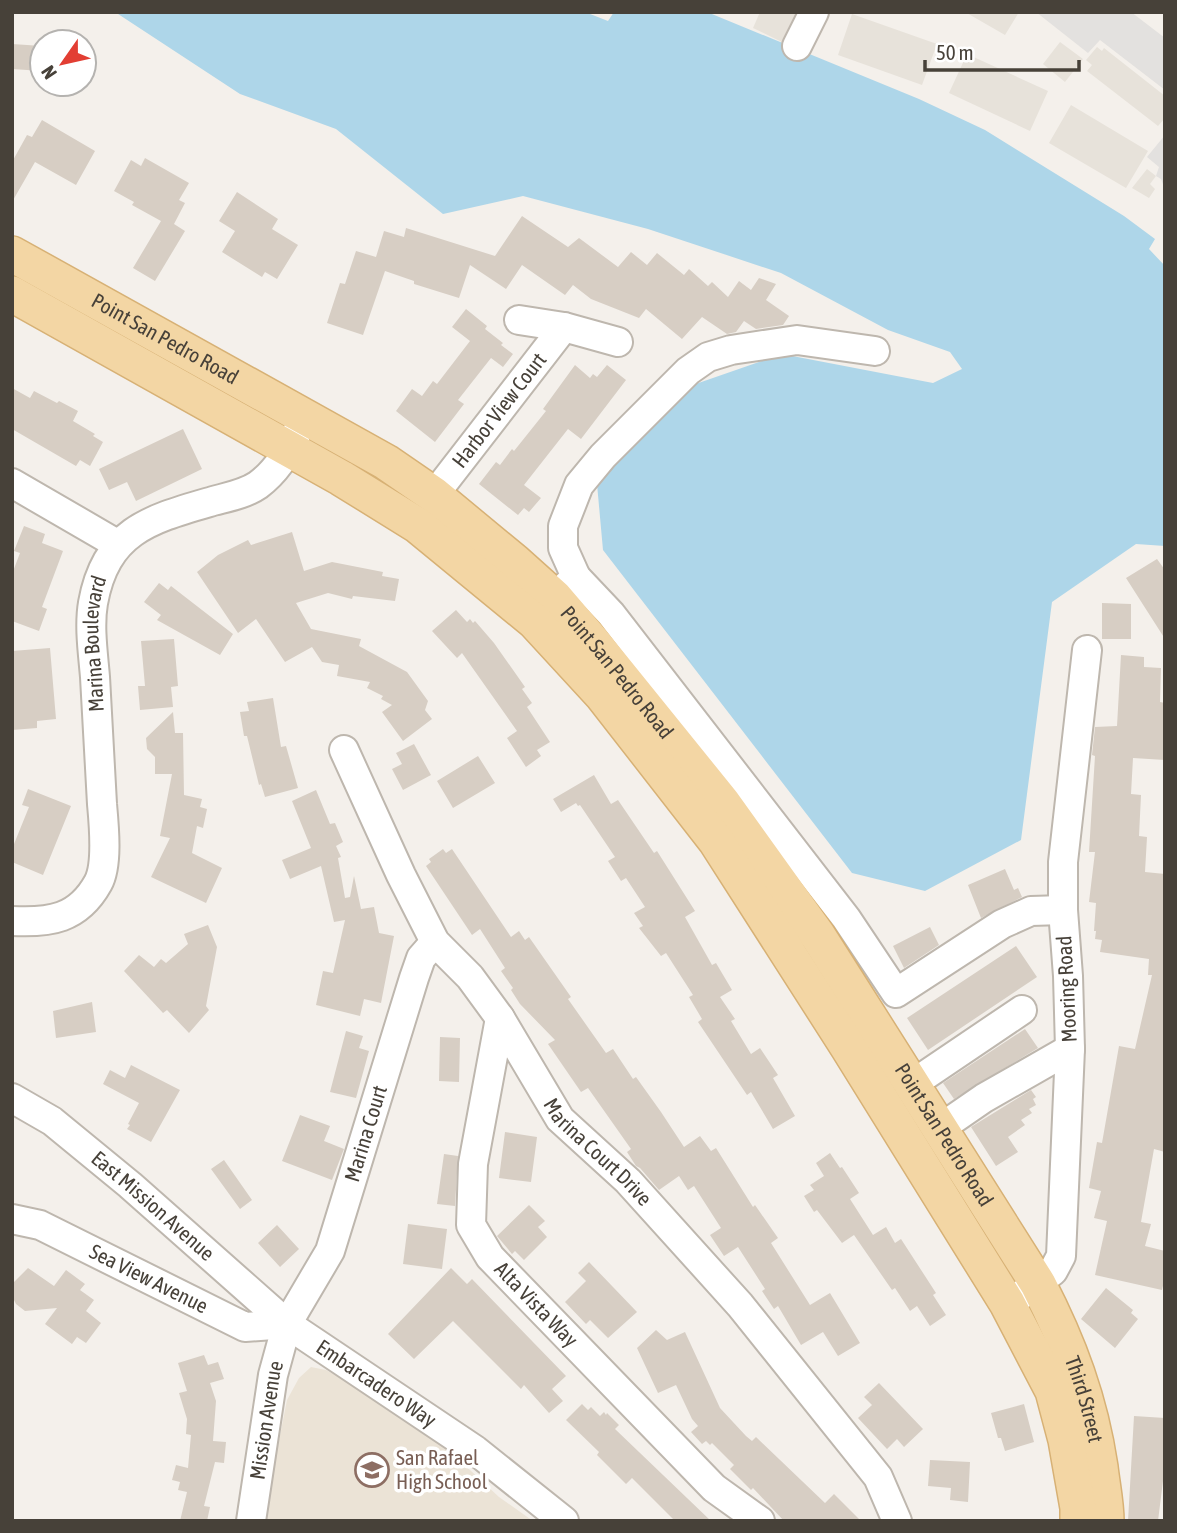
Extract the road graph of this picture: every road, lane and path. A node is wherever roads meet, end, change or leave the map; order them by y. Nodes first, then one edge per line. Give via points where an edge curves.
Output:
1 (814, 12) edge
2 (797, 46) dead end
3 (12, 254) edge
4 (12, 294) edge
5 (519, 320) dead end
6 (564, 327) junction
7 (618, 342) dead end
8 (875, 351) dead end
9 (304, 418) junction
10 (289, 451) junction
11 (12, 483) edge
12 (433, 495) junction
13 (117, 544) junction
14 (565, 587) junction
15 (1087, 650) dead end
16 (344, 750) dead end
17 (1063, 910) junction
18 (12, 921) edge
19 (832, 927) junction
20 (435, 942) junction
21 (1022, 1010) dead end
22 (500, 1018) junction
23 (1070, 1049) junction
24 (911, 1085) junction
25 (12, 1098) edge
26 (939, 1129) junction
27 (12, 1219) edge
28 (1038, 1284) junction
29 (1007, 1303) junction
30 (287, 1324) junction
31 (251, 1521) edge
32 (564, 1521) edge
33 (760, 1521) edge
34 (897, 1521) edge
35 (1078, 1521) edge
36 (1106, 1521) edge

1 - 2 street
3 - 9 main road, Point San Pedro Road
4 - 10 main road, Point San Pedro Road
5 - 6 street, Harbor View Court
6 - 7 street, Harbor View Court
6 - 12 street, Harbor View Court
8 - 14 street via 797,340 731,350 708,357 688,371 579,485 564,526
9 - 10 street, Marina Boulevard
9 - 12 main road, Point San Pedro Road via 386,462
10 - 13 street, Marina Boulevard via 256,486 168,514
10 - 29 main road, Point San Pedro Road via 417,525 534,621 603,696 716,841
11 - 13 street
12 - 14 main road, Point San Pedro Road via 515,562
13 - 18 street, Marina Boulevard via 103,568 93,604 104,856 99,882 67,916 41,923
14 - 19 main road, Point San Pedro Road via 596,646 722,802
15 - 17 street, Mooring Road via 1063,862
16 - 20 street, Marina Court Drive
17 - 19 street via 1031,911 1002,924 896,993
17 - 23 street, Mooring Road
19 - 24 main road, Point San Pedro Road
20 - 22 street, Marina Court Drive via 470,977
20 - 30 street, Marina Court via 421,958 414,978 330,1251
21 - 24 street
22 - 33 street, Alta Vista Way via 473,1164 471,1224 490,1257 714,1488
22 - 34 street, Marina Court Drive via 560,1119 628,1181 740,1305 878,1477
23 - 26 street
23 - 28 street, Mooring Road via 1061,1256
24 - 26 main road, Point San Pedro Road
25 - 30 street, East Mission Avenue via 52,1121 121,1177
26 - 28 main road, Point San Pedro Road
27 - 30 street, Sea View Avenue via 40,1225 245,1327
28 - 29 street, Mooring Road
28 - 36 main road, Third Street via 1081,1379 1096,1443
29 - 35 main road, Third Street via 1053,1391 1066,1440
30 - 31 street, Mission Avenue via 273,1375
30 - 32 street, Embarcadero Way via 475,1450

